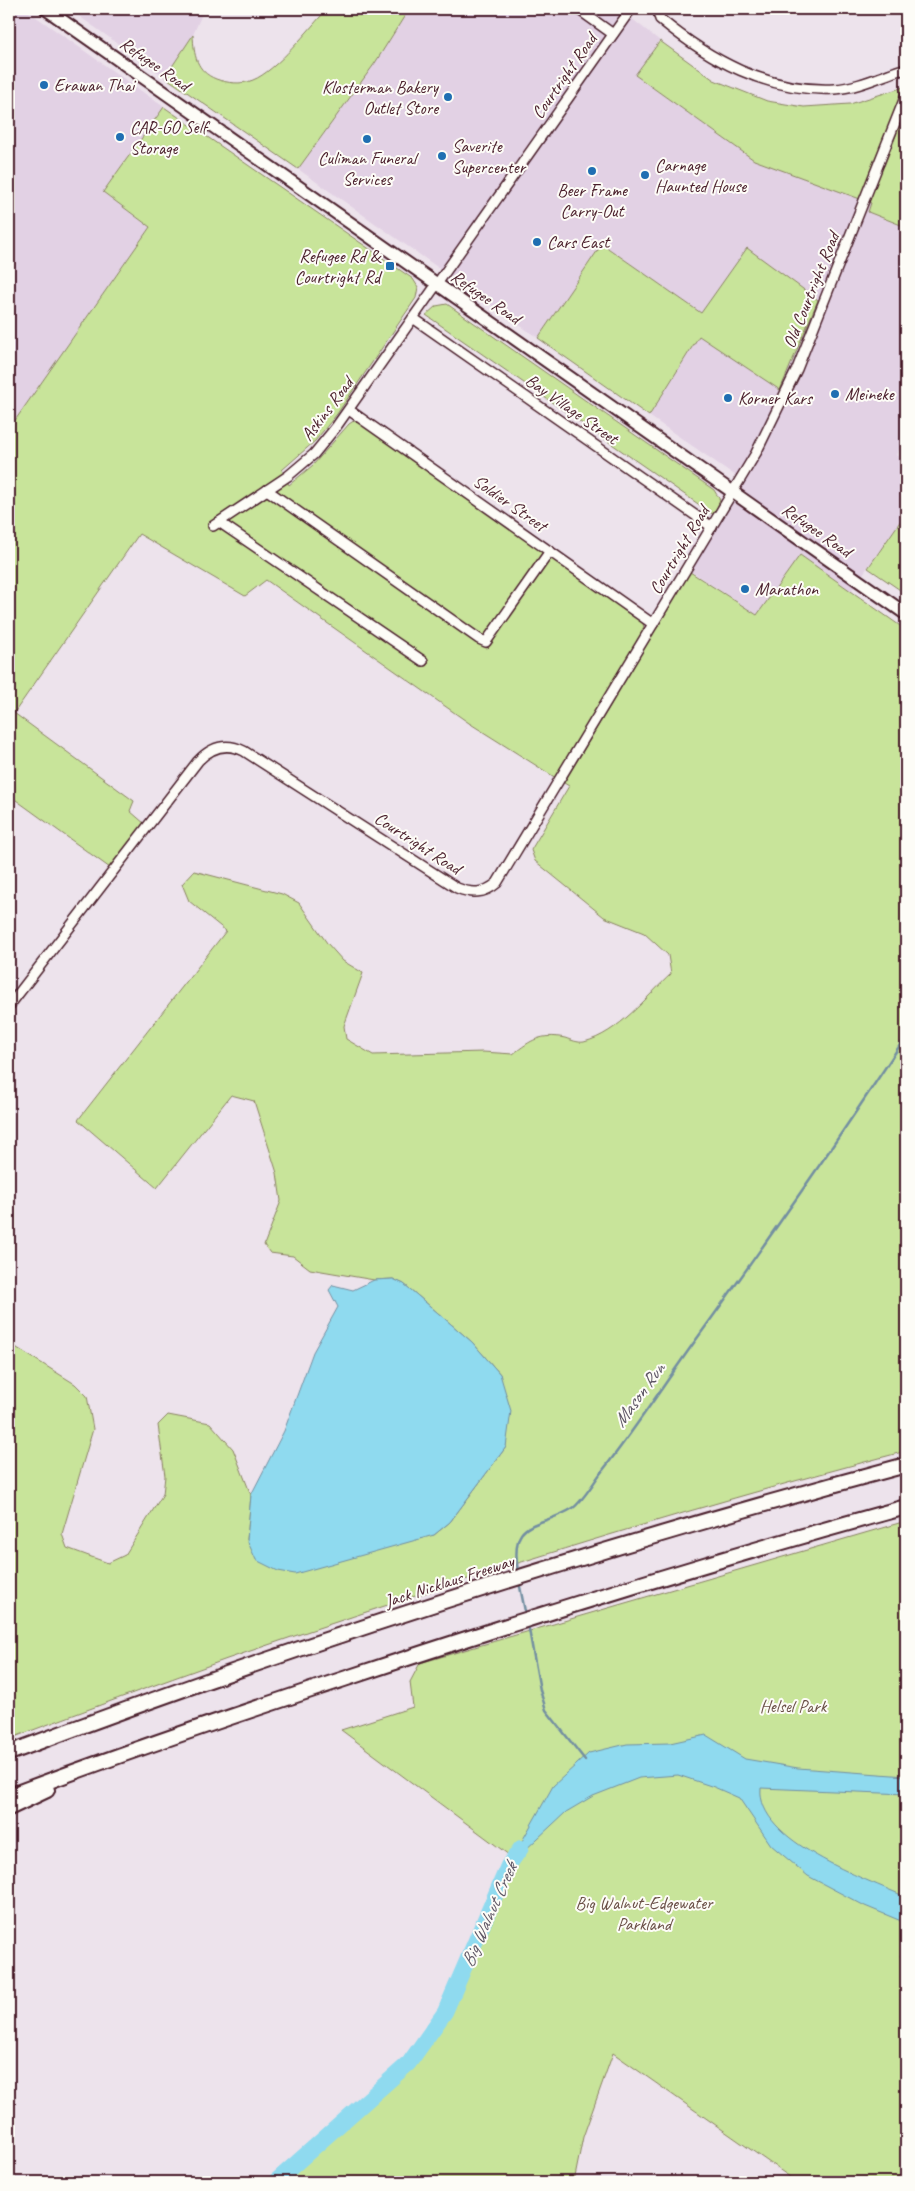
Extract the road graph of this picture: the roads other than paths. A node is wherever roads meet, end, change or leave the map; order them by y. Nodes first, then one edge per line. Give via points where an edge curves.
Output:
1 (46, 9) edge
2 (578, 9) edge
3 (631, 9) edge
4 (660, 9) edge
5 (613, 34) junction
6 (906, 71) edge
7 (906, 96) edge
8 (438, 284) junction
9 (413, 318) junction
10 (349, 410) junction
11 (267, 490) junction
12 (732, 491) junction
13 (712, 527) junction
14 (550, 551) junction
15 (906, 614) edge
16 (653, 624) junction
17 (423, 661) dead end
18 (9, 1006) edge
19 (906, 1465) edge
20 (906, 1507) edge
21 (139, 1748) junction
22 (9, 1753) edge
23 (9, 1796) edge
24 (9, 1808) edge

1 - 8 main road, Refugee Road
2 - 5 street
3 - 5 street, Courtright Road
4 - 6 street via 660,19 723,64 772,82 794,87 834,89
5 - 8 street, Courtright Road
7 - 12 street, Old Courtright Road via 797,369 756,453
8 - 9 street, Askins Road
8 - 12 main road, Refugee Road
9 - 10 street, Askins Road
9 - 13 street, Bay Village Street
10 - 11 street, Askins Road via 314,454
10 - 14 street, Soldier Street
11 - 14 street via 486,642
11 - 17 street, Askins Road via 216,524
12 - 13 street, Courtright Road
12 - 15 main road, Refugee Road
13 - 16 street, Courtright Road
14 - 16 street, Soldier Street
16 - 18 street, Courtright Road via 500,879 486,891 470,892 457,888 244,751 233,746 219,747 198,761
19 - 22 highway, Jack Nicklaus Freeway via 769,1502 503,1583 296,1650
20 - 21 highway via 543,1614
21 - 23 highway
21 - 24 highway

